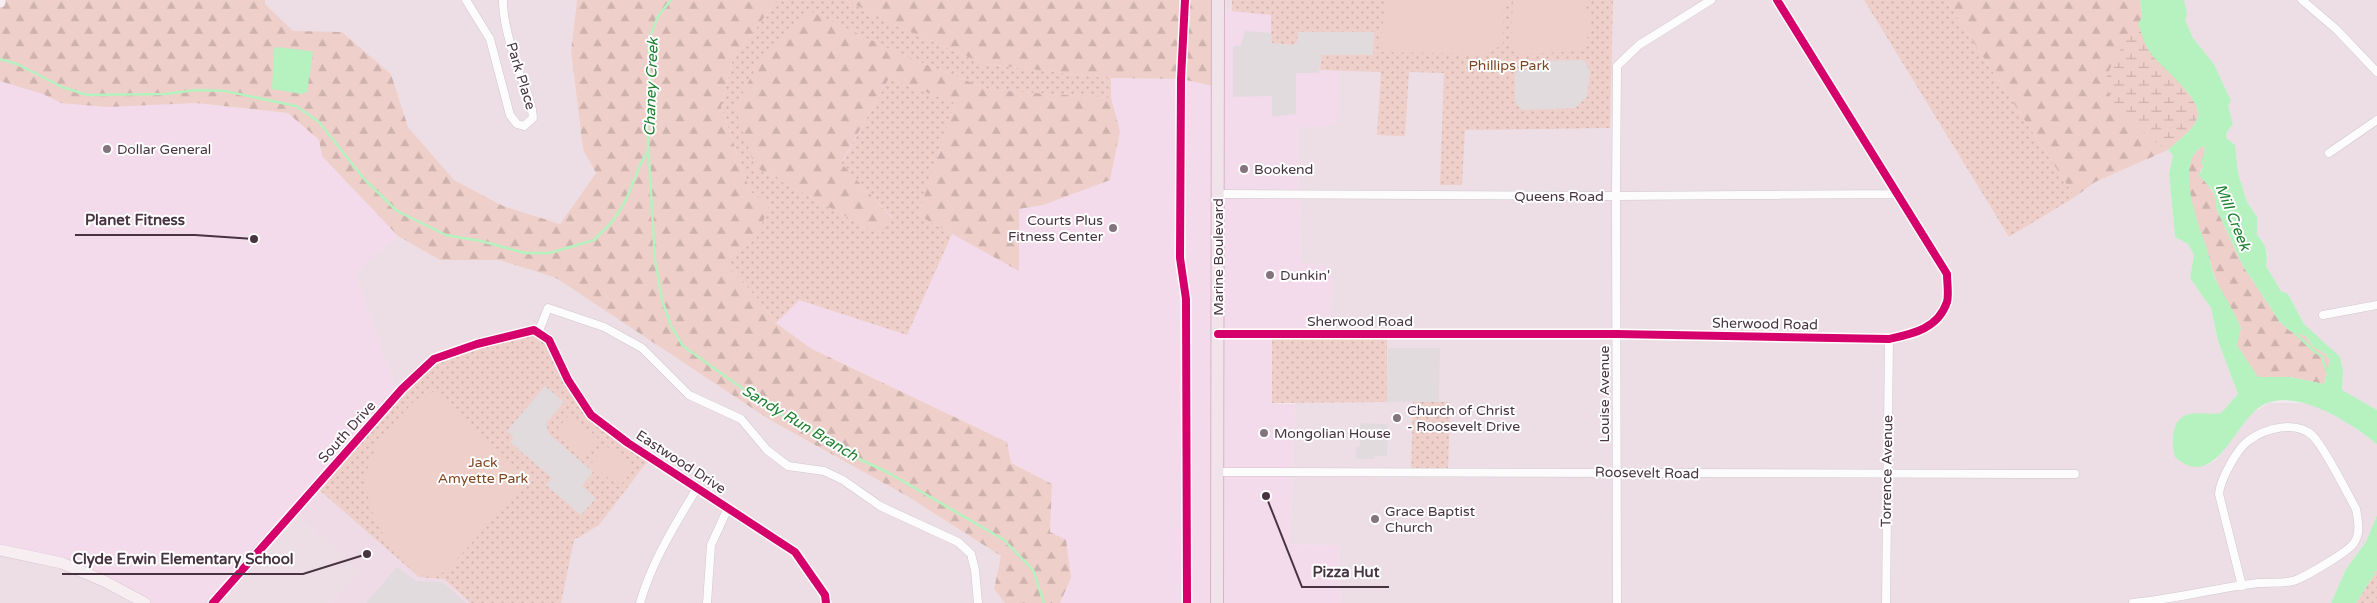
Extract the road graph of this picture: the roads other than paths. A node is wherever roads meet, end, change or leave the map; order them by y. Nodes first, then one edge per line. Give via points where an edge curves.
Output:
1 (466, 0) edge
2 (503, 0) edge
3 (1218, 0) edge
4 (1711, 0) edge
5 (1777, 0) edge
6 (2302, 0) edge
7 (2377, 72) edge
8 (2377, 120) edge
9 (2328, 153) dead end
10 (1218, 194) junction
11 (1898, 194) junction
12 (1616, 196) junction
13 (2377, 305) edge
14 (2323, 315) dead end
15 (536, 332) junction
16 (1218, 334) junction
17 (1617, 334) junction
18 (1889, 339) junction
19 (1218, 472) junction
20 (1617, 472) junction
21 (2074, 474) dead end
22 (1886, 475) junction
23 (697, 488) junction
24 (728, 508) junction
25 (0, 550) edge
26 (2242, 586) junction
27 (145, 603) edge
28 (213, 603) edge
29 (640, 603) edge
30 (707, 603) edge
31 (826, 603) edge
32 (978, 603) edge
33 (1217, 603) edge
34 (1617, 603) edge
35 (1886, 603) edge
36 (2133, 603) edge

1 - 2 street, Park Place via 490,39 510,115 517,124 524,126 533,118 532,106 503,16
3 - 10 main road, Marine Boulevard
4 - 12 street, Louise Avenue via 1639,45 1617,66
5 - 11 street, Sherwood Road
6 - 7 street via 2336,28
8 - 9 street
10 - 12 street, Queens Road
10 - 16 main road, Marine Boulevard
11 - 12 street, Queens Road
11 - 18 street, Sherwood Road via 1946,274 1947,302 1935,321 1920,332
12 - 17 street, Louise Avenue
13 - 14 street
15 - 23 street, Eastwood Drive via 549,340 569,381 591,415
15 - 28 street, South Drive via 477,344 434,359 402,390
15 - 32 street via 548,308 604,327 642,348 689,395 740,418 767,450 788,466 824,471 880,506 958,542 971,554
16 - 17 street, Sherwood Road
16 - 19 main road, Marine Boulevard
17 - 18 street, Sherwood Road
17 - 20 street, Louise Avenue
18 - 22 street, Torrence Avenue
19 - 20 street, Roosevelt Road
19 - 33 main road, Marine Boulevard
20 - 22 street, Roosevelt Road
20 - 34 street, Louise Avenue
21 - 22 street, Roosevelt Road
22 - 35 street, Torrence Avenue
23 - 24 street, Eastwood Drive
23 - 29 street via 660,549
24 - 30 street via 710,545
24 - 31 street, Eastwood Drive via 795,552 825,595
25 - 27 street via 62,563 104,580
26 - 26 street via 2295,581 2342,553 2358,536 2356,509 2337,475 2312,436 2293,427 2259,434 2247,442 2220,484 2219,494
26 - 36 street

